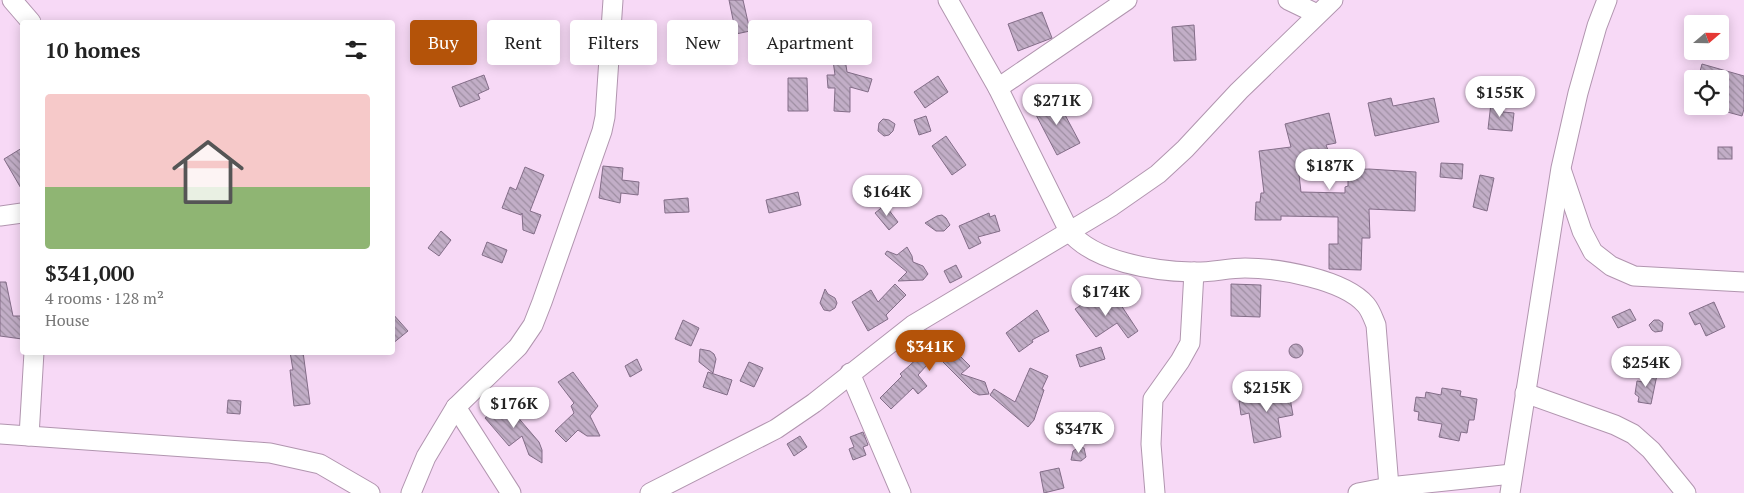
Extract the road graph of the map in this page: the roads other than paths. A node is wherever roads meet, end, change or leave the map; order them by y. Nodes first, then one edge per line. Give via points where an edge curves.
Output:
1 (12, 0) edge
2 (613, 0) edge
3 (948, 0) edge
4 (1127, 0) edge
5 (1288, 0) edge
6 (1333, 0) edge
7 (1607, 0) edge
8 (1317, 14) junction
9 (29, 20) edge
10 (998, 88) junction
11 (1561, 168) junction
12 (20, 213) edge
13 (0, 216) edge
14 (1069, 231) junction
15 (1194, 272) junction
16 (1744, 282) edge
17 (34, 355) edge
18 (850, 373) junction
19 (1525, 393) junction
20 (456, 407) junction
21 (0, 434) edge
22 (29, 436) junction
23 (1512, 474) junction
24 (340, 475) junction
25 (673, 487) edge
26 (1389, 488) junction
27 (350, 493) edge
28 (370, 493) edge
29 (411, 493) edge
30 (511, 493) edge
31 (650, 493) edge
32 (901, 493) edge
33 (1155, 493) edge
34 (1358, 493) edge
35 (1510, 493) edge
36 (1686, 493) edge

1 - 9 street
2 - 20 street via 602,131 542,302 518,347
3 - 10 street
4 - 10 street
5 - 8 street
6 - 8 street
7 - 11 street via 1578,93
8 - 14 street via 1158,174
10 - 14 street
11 - 16 street via 1582,232 1593,252 1611,266 1634,276
11 - 19 street
12 - 13 street
14 - 15 street via 1078,241 1100,254 1140,266
14 - 18 street via 913,325
15 - 26 street via 1245,268 1288,272 1337,286 1365,303 1376,325
15 - 33 street via 1190,343 1152,399
17 - 22 street
18 - 25 street via 814,403 776,428
18 - 32 street
19 - 23 street
19 - 36 street via 1634,434
20 - 29 street via 426,458
20 - 30 street
21 - 22 street
22 - 24 street via 270,453 320,464
23 - 26 street
23 - 35 street
24 - 27 street
24 - 28 street
25 - 31 street
26 - 34 street

